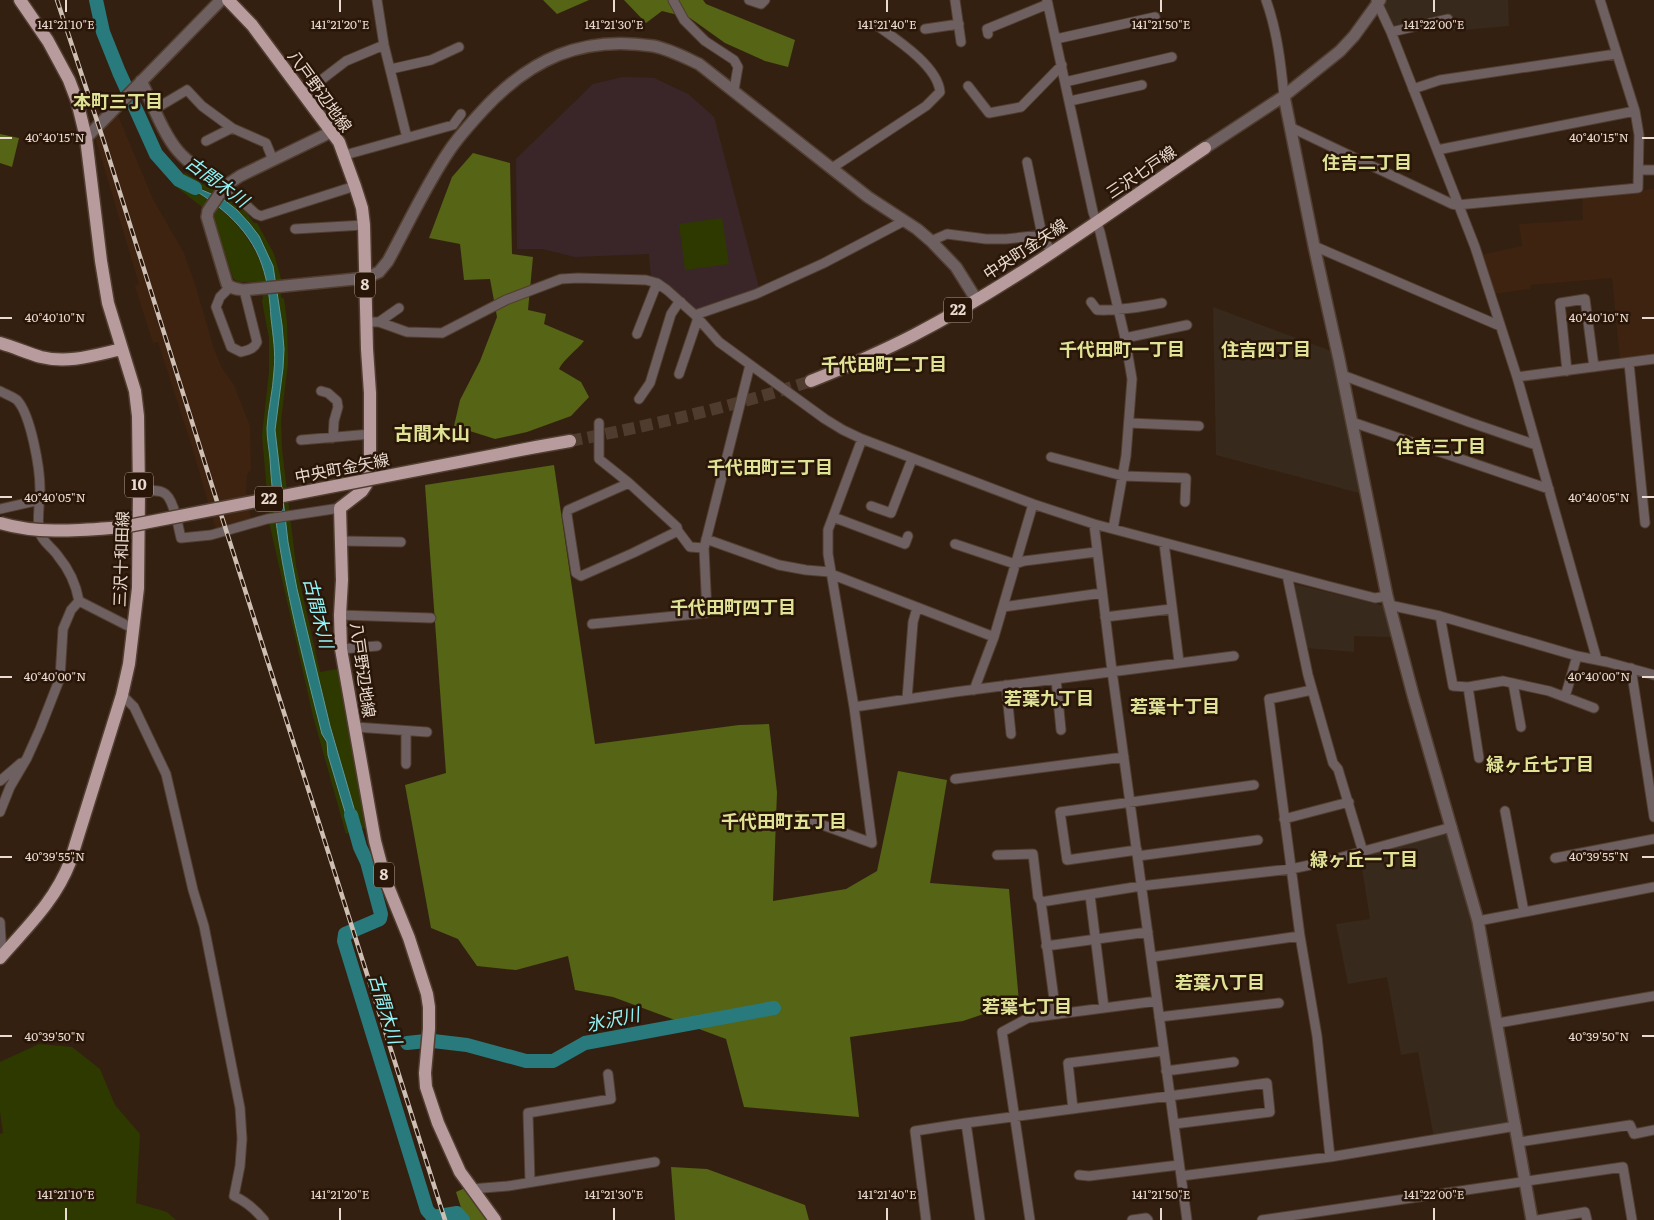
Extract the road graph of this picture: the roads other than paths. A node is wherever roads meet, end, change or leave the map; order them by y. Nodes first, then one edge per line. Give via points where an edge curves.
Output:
1 (20, 0) edge
2 (221, 0) edge
3 (228, 0) edge
4 (377, 0) edge
5 (673, 0) edge
6 (748, 0) edge
7 (765, 0) edge
8 (955, 0) edge
9 (1266, 0) edge
10 (1600, 0) edge
11 (1378, 1) edge
12 (1048, 2) edge
13 (1156, 17) dead end
14 (1448, 20) dead end
15 (959, 24) junction
16 (878, 27) dead end
17 (925, 29) dead end
18 (1391, 32) junction
19 (988, 34) dead end
20 (1056, 39) junction
21 (961, 42) dead end
22 (384, 46) junction
23 (459, 47) dead end
24 (1616, 54) junction
25 (1172, 57) dead end
26 (1062, 65) junction
27 (391, 69) junction
28 (1066, 82) junction
29 (139, 83) junction
30 (1142, 85) dead end
31 (968, 86) dead end
32 (1413, 89) junction
33 (734, 90) junction
34 (304, 94) junction
35 (1284, 96) junction
36 (1070, 101) junction
37 (155, 109) junction
38 (1635, 110) junction
39 (461, 114) dead end
40 (1290, 127) junction
41 (232, 128) junction
42 (331, 132) junction
43 (86, 138) junction
44 (407, 138) junction
45 (206, 141) dead end
46 (1205, 148) joint
47 (1437, 150) junction
48 (344, 155) junction
49 (273, 160) junction
50 (1027, 162) dead end
51 (832, 168) junction
52 (1639, 170) junction
53 (1654, 170) edge
54 (356, 186) junction
55 (223, 188) junction
56 (1457, 205) junction
57 (904, 221) junction
58 (1096, 222) junction
59 (364, 225) junction
60 (295, 228) dead end
61 (1042, 235) junction
62 (931, 241) junction
63 (1314, 246) junction
64 (1051, 252) junction
65 (365, 278) junction
66 (657, 283) junction
67 (230, 287) junction
68 (244, 290) junction
69 (976, 299) junction
70 (681, 302) junction
71 (1091, 302) dead end
72 (1162, 303) dead end
73 (399, 308) dead end
74 (1117, 309) junction
75 (697, 316) junction
76 (373, 322) junction
77 (1187, 325) dead end
78 (1500, 326) junction
79 (637, 334) dead end
80 (1125, 338) junction
81 (0, 343) edge
82 (122, 349) junction
83 (1654, 359) edge
84 (1629, 363) junction
85 (750, 366) junction
86 (1594, 367) junction
87 (1567, 370) junction
88 (680, 374) dead end
89 (1342, 375) junction
90 (1517, 377) junction
91 (811, 381) tunnel mouth
92 (0, 391) edge
93 (321, 391) dead end
94 (639, 399) dead end
95 (1352, 422) junction
96 (599, 423) dead end
97 (1129, 423) junction
98 (1199, 426) dead end
99 (370, 434) junction
100 (333, 438) junction
101 (862, 439) junction
102 (301, 440) dead end
103 (570, 441) tunnel mouth
104 (1536, 445) junction
105 (1051, 458) dead end
106 (912, 459) junction
107 (1123, 476) junction
108 (629, 483) junction
109 (1549, 489) junction
110 (139, 492) junction
111 (40, 500) junction
112 (1185, 502) dead end
113 (1033, 504) junction
114 (871, 506) dead end
115 (340, 508) junction
116 (0, 509) edge
117 (832, 517) junction
118 (0, 523) edge
119 (1645, 523) dead end
120 (1094, 524) junction
121 (1113, 529) junction
122 (678, 531) junction
123 (908, 536) dead end
124 (341, 541) junction
125 (401, 542) dead end
126 (705, 544) junction
127 (955, 544) dead end
128 (1164, 544) junction
129 (1096, 552) junction
130 (1015, 564) junction
131 (830, 573) junction
132 (1287, 575) junction
133 (1102, 593) junction
134 (78, 601) junction
135 (1388, 601) junction
136 (1003, 607) junction
137 (918, 608) junction
138 (1172, 609) junction
139 (340, 615) junction
140 (1440, 616) junction
141 (1105, 617) junction
142 (431, 618) dead end
143 (592, 624) dead end
144 (134, 629) junction
145 (994, 637) junction
146 (377, 646) dead end
147 (341, 649) junction
148 (1234, 656) dead end
149 (1577, 656) junction
150 (1597, 660) junction
151 (1179, 662) junction
152 (1630, 668) junction
153 (1112, 671) junction
154 (1654, 675) edge
155 (1056, 679) junction
156 (1513, 683) junction
157 (1006, 686) junction
158 (1468, 687) junction
159 (974, 690) junction
160 (1312, 690) junction
161 (122, 695) junction
162 (1565, 697) junction
163 (907, 699) junction
164 (854, 707) junction
165 (1594, 708) dead end
166 (355, 727) junction
167 (1521, 727) dead end
168 (1061, 730) dead end
169 (406, 731) junction
170 (427, 732) dead end
171 (1011, 734) dead end
172 (1124, 757) junction
173 (27, 758) junction
174 (1479, 758) dead end
175 (406, 764) dead end
176 (955, 779) dead end
177 (0, 781) edge
178 (1254, 785) dead end
179 (1130, 802) junction
180 (1349, 802) junction
181 (1505, 811) dead end
182 (0, 812) edge
183 (798, 816) dead end
184 (1654, 817) edge
185 (1284, 819) junction
186 (1452, 827) junction
187 (1654, 839) edge
188 (1258, 840) dead end
189 (1363, 852) junction
190 (1138, 853) junction
191 (997, 855) dead end
192 (1556, 858) dead end
193 (1290, 868) junction
194 (1141, 886) junction
195 (1654, 887) edge
196 (1090, 895) junction
197 (1040, 902) junction
198 (1524, 912) junction
199 (1478, 920) junction
200 (0, 922) edge
201 (1148, 932) junction
202 (1300, 936) junction
203 (1096, 939) junction
204 (1046, 946) junction
205 (1, 957) edge
206 (1152, 957) junction
207 (1654, 996) edge
208 (1157, 1001) junction
209 (1279, 1003) dead end
210 (1104, 1008) junction
211 (1056, 1014) junction
212 (1159, 1017) junction
213 (1498, 1022) junction
214 (1164, 1051) junction
215 (1234, 1062) dead end
216 (1166, 1072) junction
217 (608, 1074) dead end
218 (1170, 1096) junction
219 (1073, 1109) junction
220 (1015, 1118) junction
221 (966, 1123) junction
222 (1174, 1124) junction
223 (1516, 1126) junction
224 (1654, 1130) edge
225 (1519, 1142) junction
226 (1330, 1157) junction
227 (655, 1162) dead end
228 (1179, 1165) junction
229 (1080, 1175) dead end
230 (1181, 1176) junction
231 (530, 1182) junction
232 (1525, 1182) junction
233 (471, 1189) junction
234 (264, 1220) edge
235 (495, 1220) edge
236 (926, 1220) edge
237 (980, 1220) edge
238 (1030, 1220) edge
239 (1132, 1220) edge
240 (1148, 1220) edge
241 (1187, 1220) edge
242 (1262, 1220) edge
243 (1532, 1220) edge
244 (1538, 1220) edge
245 (1587, 1220) edge
246 (1632, 1220) edge

1 - 43 main road, 三沢十和田線 / 10 via 69,80
2 - 29 street
3 - 34 main road, 八戸野辺地線 / 8 via 252,25
4 - 22 street
5 - 33 street via 684,20 705,42 734,60 738,68
6 - 7 street via 761,4
8 - 15 street
9 - 35 street via 1280,59
10 - 24 street
11 - 18 street
11 - 35 street via 1340,52
12 - 19 street via 988,28
12 - 20 street
13 - 20 street
14 - 18 street
15 - 17 street
15 - 21 street
16 - 51 street via 918,57 940,83 940,92 926,106
18 - 32 street
20 - 26 street
22 - 27 street
22 - 34 street via 346,61
23 - 27 street via 431,60
24 - 32 street via 1440,80
24 - 38 street
25 - 28 street
26 - 28 street
26 - 31 street via 1021,107 989,113
27 - 44 street
28 - 36 street
29 - 37 street
29 - 43 street
30 - 36 street
32 - 47 street
33 - 51 street
33 - 65 street via 699,64 654,46 619,44 579,48 531,68 515,79 466,127 449,150 388,261 380,272
34 - 42 main road, 八戸野辺地線 / 8
35 - 40 street
35 - 46 street
36 - 58 street
37 - 41 street via 187,90 202,106
37 - 55 street via 178,150
38 - 47 street
38 - 52 street
39 - 44 street via 453,125
40 - 56 street
40 - 63 street
41 - 45 street
41 - 49 street via 266,143
42 - 48 main road, 八戸野辺地線 / 8
42 - 49 street
43 - 82 main road, 三沢十和田線 / 10 via 108,303
44 - 48 street
46 - 58 main road, 三沢七戸線 / 22
47 - 56 street
48 - 54 main road, 八戸野辺地線 / 8
49 - 55 street
50 - 61 street
51 - 57 street
52 - 53 street
52 - 56 street via 1638,188
54 - 55 street via 261,216
54 - 59 main road, 八戸野辺地線 / 8
55 - 67 street via 208,211 210,228
56 - 78 street via 1475,247
57 - 62 street
57 - 75 street via 756,294
58 - 64 main road, 中央町金矢線 / 22
58 - 74 street
59 - 60 street
59 - 65 main road, 八戸野辺地線 / 8
61 - 62 street via 986,239 947,234
61 - 64 street
62 - 69 street via 956,267
63 - 78 street
63 - 89 street
64 - 69 main road, 中央町金矢線 / 22
65 - 68 street
65 - 76 main road, 八戸野辺地線 / 8
66 - 70 street
66 - 76 street via 646,280 561,279 506,300 442,333 408,332
66 - 79 street
67 - 68 street
67 - 68 street via 216,307 231,347 241,352 251,349 257,342
69 - 91 main road, 中央町金矢線 / 22 via 907,338
70 - 75 street
70 - 94 street via 671,314 650,383
71 - 74 street via 1097,310
72 - 74 street
73 - 76 street
74 - 80 street
75 - 85 street via 720,342
75 - 88 street
76 - 99 main road, 八戸野辺地線 / 8
77 - 80 street
78 - 90 street
80 - 97 street via 1132,379
81 - 82 main road via 59,360
82 - 110 main road, 三沢十和田線 / 10 via 136,399
83 - 84 street
84 - 86 street
84 - 119 street
85 - 101 street via 825,419
85 - 126 street
86 - 87 street
86 - 87 street via 1585,299 1560,303
87 - 90 street
89 - 95 street
89 - 104 street
90 - 104 street
92 - 111 street via 15,399 25,413 34,445
93 - 100 street via 337,401
95 - 109 street
95 - 135 street
96 - 108 street via 599,459
97 - 98 street
97 - 107 street
99 - 100 street
99 - 115 main road, 八戸野辺地線 / 8 via 366,485
100 - 102 street
101 - 106 street
101 - 117 street
103 - 118 main road, 中央町金矢線 / 22, bridge via 123,527 42,530
104 - 109 street
105 - 107 street
106 - 113 street
106 - 114 street via 891,513
107 - 112 street via 1186,478
107 - 121 street
108 - 122 street
108 - 122 street via 568,510 566,515 576,573 581,576
109 - 150 street
110 - 115 street via 163,492 167,496 172,502 180,538 211,535 267,519
110 - 144 main road, 三沢十和田線 / 10 via 138,588
111 - 116 street
111 - 134 street via 43,540 65,565 74,582
113 - 120 street
113 - 130 street
115 - 124 main road, 八戸野辺地線 / 8
117 - 123 street via 905,544
117 - 131 street via 827,539
120 - 121 street
120 - 129 street
121 - 128 street
122 - 126 street via 690,547
124 - 125 street
124 - 139 main road, 八戸野辺地線 / 8
126 - 131 street via 779,564
126 - 143 street via 707,613
127 - 130 street
128 - 132 street
128 - 138 street
129 - 130 street
129 - 133 street
130 - 136 street
131 - 137 street
131 - 164 street
132 - 135 street
132 - 160 street
133 - 136 street
133 - 141 street
134 - 144 street
134 - 173 street via 63,629 60,678
135 - 140 street
135 - 186 street
136 - 145 street
137 - 145 street
137 - 163 street via 913,622
138 - 141 street
138 - 151 street
139 - 142 street
139 - 147 main road, 八戸野辺地線 / 8
140 - 149 street
140 - 158 street via 1453,686
141 - 153 street
144 - 161 main road, 三沢十和田線 / 10
145 - 159 street
146 - 147 street
147 - 166 main road, 八戸野辺地線 / 8
148 - 151 street
149 - 150 street
149 - 162 street
150 - 152 street
151 - 153 street
152 - 154 street
152 - 184 street
153 - 155 street
153 - 172 street
155 - 157 street
155 - 168 street
156 - 158 street via 1504,681
156 - 162 street
156 - 167 street
157 - 159 street
157 - 171 street
158 - 174 street
159 - 163 street
160 - 180 street via 1333,763
160 - 185 street via 1268,699
161 - 205 main road, 三沢十和田線 / 10 via 63,880 39,916
161 - 234 street via 134,707 166,774 207,943 240,1108 242,1139 234,1196 244,1200
162 - 165 street
163 - 164 street
164 - 183 street via 872,843
166 - 169 street
166 - 233 main road, 八戸野辺地線 / 8 via 377,851 428,1000 426,1087 450,1152
169 - 170 street
169 - 175 street
172 - 176 street
172 - 179 street
173 - 177 street
173 - 182 street
178 - 179 street
179 - 190 street
179 - 190 street via 1060,812 1067,860
180 - 185 street
180 - 189 street
181 - 198 street
185 - 193 street
186 - 189 street
186 - 199 street
187 - 192 street
188 - 190 street
189 - 193 street
190 - 194 street
191 - 197 street via 1034,854
193 - 194 street
193 - 202 street
194 - 196 street
194 - 201 street
195 - 198 street
196 - 197 street
196 - 203 street
197 - 204 street
198 - 199 street
199 - 213 street
200 - 205 street
201 - 203 street
201 - 206 street
202 - 206 street
202 - 226 street via 1317,1036
203 - 204 street
203 - 210 street
204 - 211 street
206 - 208 street
207 - 213 street
208 - 210 street
208 - 212 street
209 - 212 street
210 - 211 street
211 - 220 street via 1028,1018 1002,1032
212 - 214 street
213 - 223 street
214 - 216 street
214 - 219 street via 1068,1063
215 - 216 street
216 - 218 street
217 - 231 street via 610,1099 528,1113
218 - 219 street
218 - 222 street
218 - 222 street via 1267,1083 1270,1112
219 - 220 street
220 - 221 street
220 - 238 street
221 - 236 street via 916,1131
221 - 237 street
222 - 228 street
223 - 225 street
223 - 226 street
224 - 225 street via 1634,1134 1630,1125
225 - 232 street
226 - 230 street
227 - 231 street
228 - 229 street
228 - 230 street
230 - 241 street
231 - 233 street
232 - 242 street
232 - 243 street
232 - 246 street via 1623,1167
233 - 235 main road, 八戸野辺地線 / 8
239 - 240 street
244 - 245 street via 1585,1212

